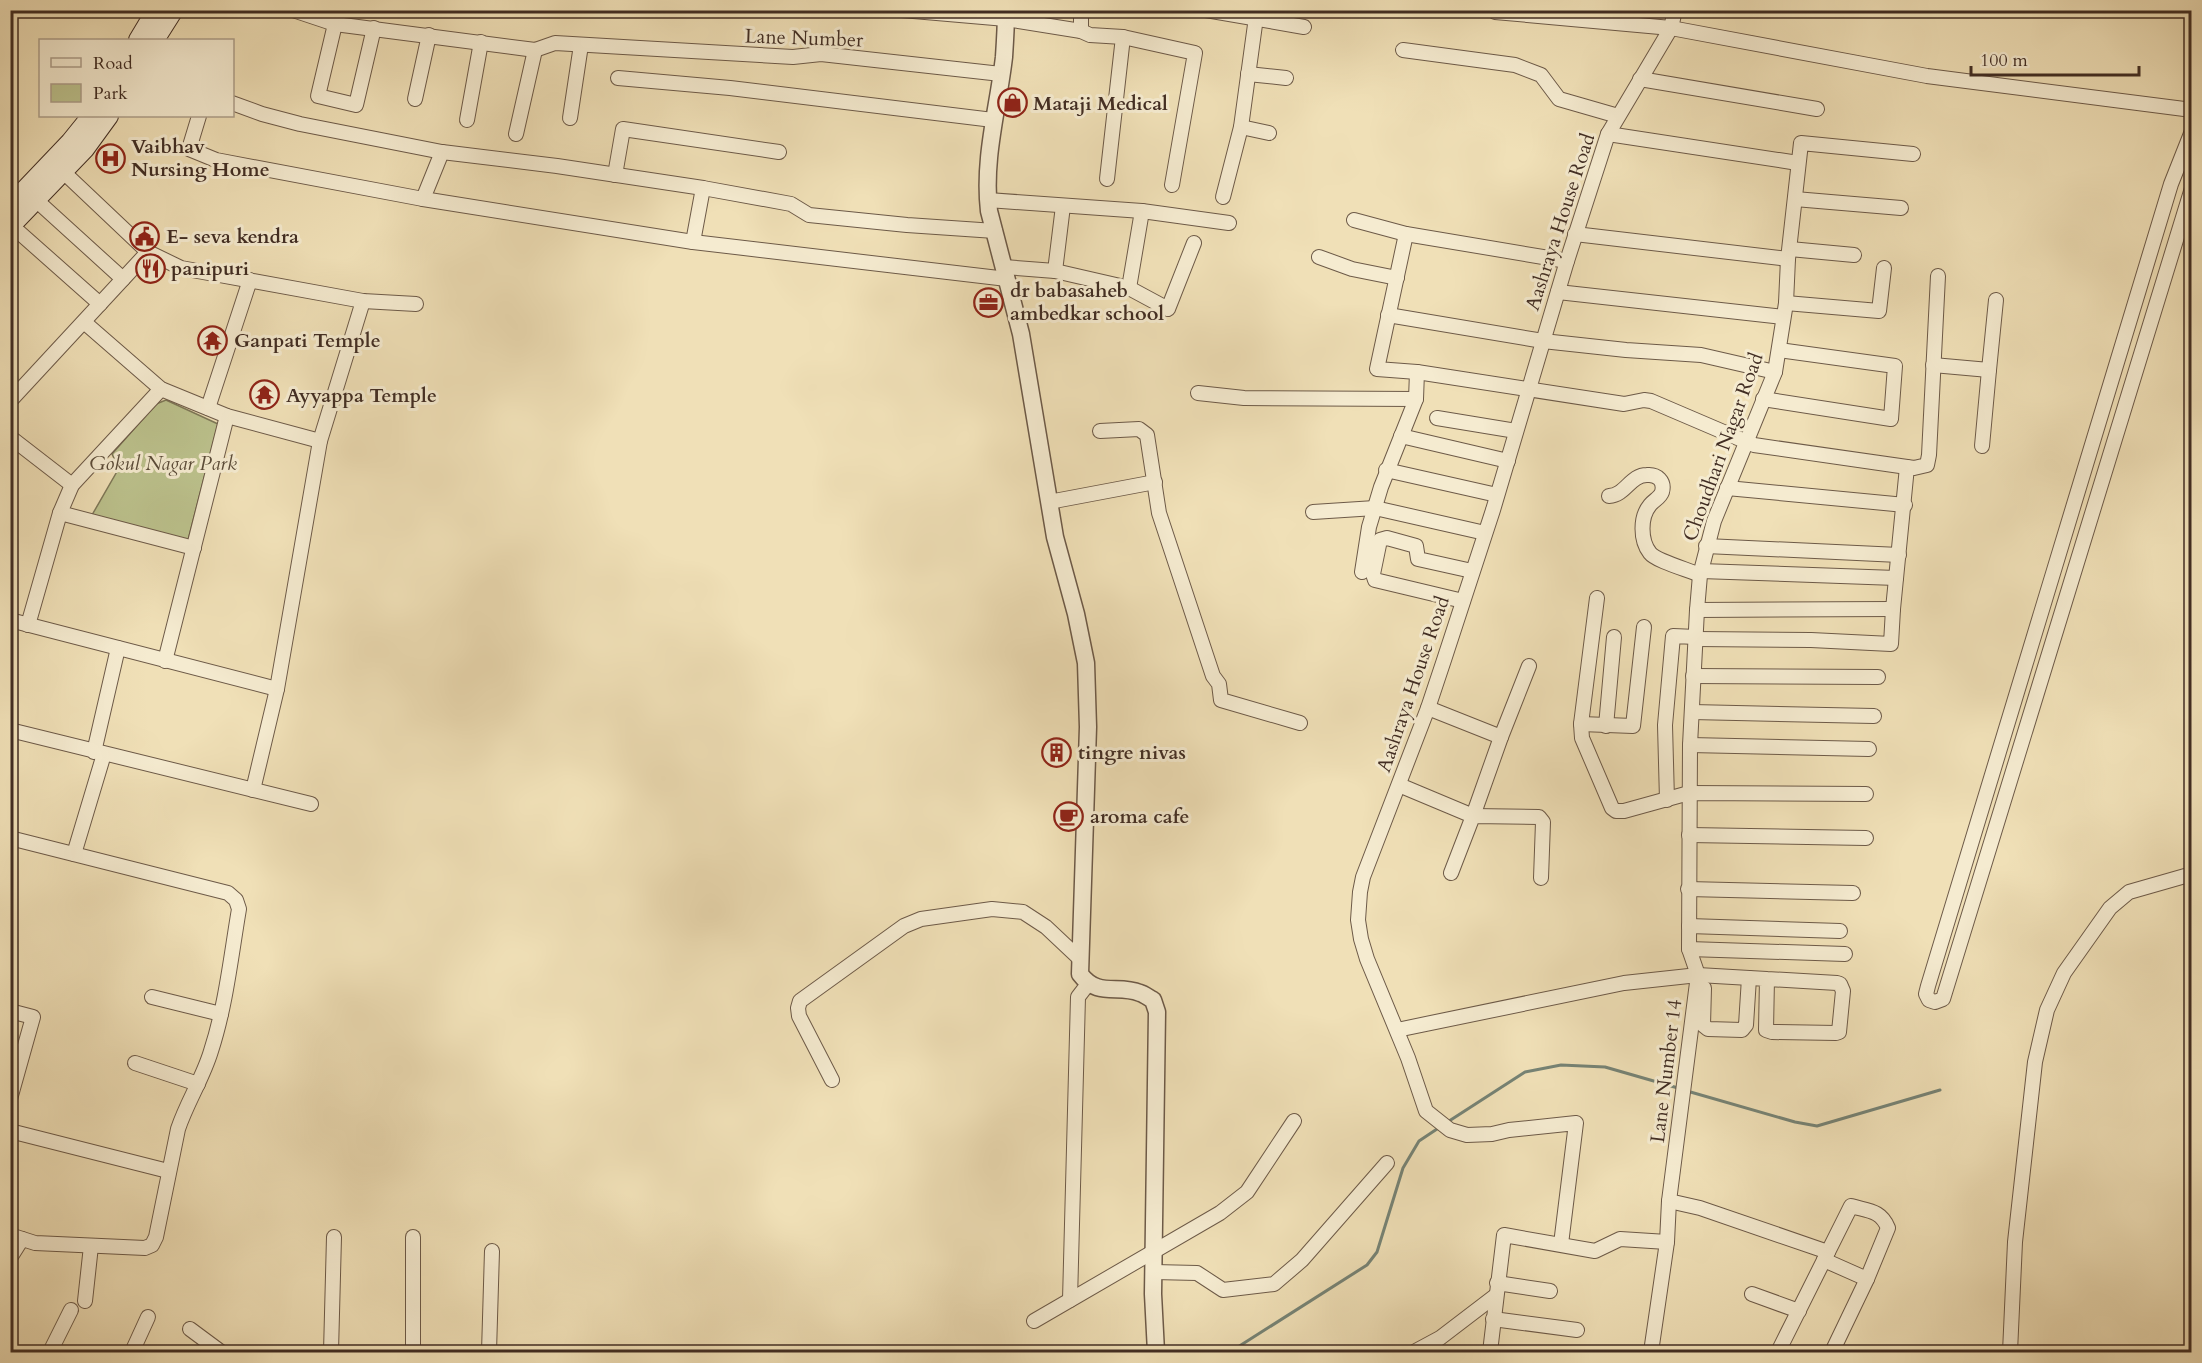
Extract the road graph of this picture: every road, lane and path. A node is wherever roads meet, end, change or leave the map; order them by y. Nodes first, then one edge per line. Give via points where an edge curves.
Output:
1 (293, 10) edge
2 (902, 10) edge
3 (1081, 10) edge
4 (1206, 10) edge
5 (1675, 10) edge
6 (167, 11) edge
7 (1495, 12) dead end
8 (1006, 15) edge
9 (1257, 15) edge
10 (335, 24) junction
11 (1304, 27) dead end
12 (374, 28) junction
13 (1671, 28) junction
14 (1081, 31) junction
15 (429, 35) junction
16 (1123, 37) junction
17 (139, 39) edge
18 (155, 39) edge
19 (481, 42) junction
20 (581, 45) junction
21 (535, 50) junction
22 (1403, 50) dead end
23 (1001, 74) junction
24 (1248, 74) junction
25 (618, 78) dead end
26 (1286, 78) dead end
27 (1640, 79) junction
28 (415, 99) dead end
29 (234, 104) edge
30 (1817, 109) dead end
31 (2192, 110) edge
32 (1618, 116) junction
33 (90, 117) edge
34 (108, 117) edge
35 (199, 117) edge
36 (570, 118) dead end
37 (467, 120) dead end
38 (993, 120) junction
39 (1241, 127) junction
40 (2192, 131) edge
41 (1269, 133) dead end
42 (516, 134) dead end
43 (1608, 134) junction
44 (442, 152) junction
45 (779, 152) dead end
46 (1913, 154) dead end
47 (1798, 163) junction
48 (58, 166) junction
49 (615, 175) junction
50 (1107, 179) dead end
51 (1172, 185) dead end
52 (703, 188) junction
53 (2192, 188) edge
54 (1223, 197) dead end
55 (423, 199) junction
56 (1795, 199) junction
57 (36, 200) junction
58 (988, 200) junction
59 (10, 205) edge
60 (1063, 206) junction
61 (1900, 208) dead end
62 (1142, 211) junction
63 (1354, 220) dead end
64 (1229, 224) dead end
65 (11, 227) edge
66 (995, 231) junction
67 (1406, 234) junction
68 (1575, 234) junction
69 (693, 242) junction
70 (1194, 243) dead end
71 (148, 252) junction
72 (1789, 254) junction
73 (1854, 255) dead end
74 (1319, 257) dead end
75 (1567, 261) junction
76 (1884, 268) dead end
77 (1055, 271) junction
78 (1005, 273) junction
79 (1938, 276) dead end
80 (1396, 278) junction
81 (123, 279) junction
82 (250, 280) junction
83 (1129, 288) junction
84 (1558, 292) junction
85 (1996, 300) dead end
86 (363, 301) junction
87 (1786, 303) junction
88 (100, 304) junction
89 (416, 304) dead end
90 (1388, 315) junction
91 (1783, 317) junction
92 (84, 322) junction
93 (1543, 341) junction
94 (1779, 350) junction
95 (1933, 365) junction
96 (1989, 370) junction
97 (1416, 372) junction
98 (1775, 372) junction
99 (1528, 388) junction
100 (161, 389) junction
101 (1198, 393) dead end
102 (1416, 399) junction
103 (1763, 399) junction
104 (10, 401) edge
105 (208, 408) junction
106 (227, 416) junction
107 (1437, 418) dead end
108 (1516, 431) junction
109 (1100, 432) dead end
110 (10, 436) edge
111 (1401, 436) junction
112 (320, 441) junction
113 (1746, 442) junction
114 (1982, 446) dead end
115 (1508, 460) junction
116 (1907, 467) junction
117 (1386, 470) junction
118 (1155, 482) junction
119 (72, 485) junction
120 (1727, 488) junction
121 (1497, 495) junction
122 (1609, 496) dead end
123 (1049, 502) junction
124 (1905, 505) junction
125 (1375, 508) junction
126 (1313, 512) dead end
127 (60, 513) junction
128 (1485, 533) junction
129 (1706, 546) junction
130 (194, 549) junction
131 (1899, 555) junction
132 (1472, 571) junction
133 (1362, 572) dead end
134 (1700, 573) junction
135 (1896, 578) junction
136 (1597, 598) dead end
137 (1463, 601) junction
138 (1893, 609) junction
139 (1697, 610) junction
140 (10, 620) edge
141 (28, 625) junction
142 (1644, 627) dead end
143 (1614, 637) dead end
144 (1696, 638) junction
145 (118, 648) junction
146 (165, 661) junction
147 (1529, 666) dead end
148 (1693, 676) junction
149 (1878, 678) dead end
150 (277, 689) junction
151 (1428, 708) junction
152 (1692, 712) junction
153 (1874, 716) dead end
154 (1300, 723) dead end
155 (1581, 724) junction
156 (1606, 726) junction
157 (10, 730) edge
158 (1501, 736) junction
159 (1690, 745) junction
160 (1869, 749) dead end
161 (99, 753) junction
162 (1399, 785) junction
163 (253, 790) junction
164 (1689, 793) junction
165 (1866, 794) dead end
166 (1667, 800) junction
167 (311, 804) dead end
168 (1473, 816) junction
169 (1689, 835) junction
170 (10, 838) edge
171 (1866, 838) dead end
172 (74, 854) junction
173 (1451, 873) dead end
174 (2192, 874) edge
175 (1541, 878) dead end
176 (1688, 889) junction
177 (1853, 893) dead end
178 (1689, 926) junction
179 (1840, 931) dead end
180 (1689, 949) junction
181 (1845, 954) dead end
182 (1080, 959) junction
183 (1701, 975) junction
184 (1749, 978) junction
185 (1767, 979) junction
186 (1088, 984) junction
187 (152, 997) dead end
188 (10, 1011) edge
189 (221, 1014) junction
190 (1397, 1030) junction
191 (135, 1063) dead end
192 (832, 1080) dead end
193 (198, 1084) junction
194 (10, 1099) edge
195 (1294, 1122) dead end
196 (10, 1131) edge
197 (1387, 1163) dead end
198 (168, 1171) junction
199 (1669, 1201) junction
200 (16, 1237) edge
201 (334, 1237) dead end
202 (412, 1237) dead end
203 (1667, 1242) junction
204 (1561, 1244) junction
205 (91, 1246) junction
206 (492, 1251) dead end
207 (1154, 1251) junction
208 (1826, 1256) junction
209 (10, 1258) edge
210 (1154, 1272) junction
211 (1867, 1279) junction
212 (1496, 1289) junction
213 (1550, 1291) dead end
214 (1752, 1293) dead end
215 (1070, 1300) junction
216 (86, 1301) dead end
217 (71, 1310) dead end
218 (1799, 1311) junction
219 (148, 1317) dead end
220 (1493, 1319) junction
221 (1034, 1321) dead end
222 (190, 1329) dead end
223 (1577, 1330) dead end
224 (50, 1353) edge
225 (132, 1353) edge
226 (221, 1353) edge
227 (331, 1353) edge
228 (413, 1353) edge
229 (489, 1353) edge
230 (1156, 1353) edge
231 (1414, 1353) edge
232 (1490, 1353) edge
233 (1651, 1353) edge
234 (1778, 1353) edge
235 (1832, 1353) edge
236 (2010, 1353) edge

1 - 10 street, Lane Number
2 - 8 street
3 - 14 street
4 - 9 street
5 - 13 street, Aashraya House Road
6 - 17 main road
6 - 18 main road
7 - 13 street
8 - 14 street
8 - 23 street
9 - 11 street
9 - 24 street
10 - 12 street, Lane Number
10 - 12 street via 318,96 356,105
12 - 15 street, Lane Number
13 - 27 street, Aashraya House Road
13 - 31 street via 1927,76
14 - 16 street
15 - 19 street, Lane Number
15 - 28 street
16 - 50 street
16 - 51 street via 1195,53
19 - 21 street, Lane Number
19 - 37 street
20 - 21 street, Lane Number via 555,44
20 - 23 street, Lane Number via 793,57 821,54
20 - 36 street
21 - 42 street
22 - 32 street via 1515,65 1541,75 1559,99
23 - 38 street
24 - 26 street
24 - 39 street
25 - 38 street
27 - 30 street
27 - 32 street, Aashraya House Road
29 - 44 street via 300,124
32 - 43 street, Aashraya House Road
33 - 48 main road
34 - 48 main road via 85,149
35 - 55 street via 189,149 216,160
38 - 58 street via 987,162
39 - 41 street
39 - 54 street
40 - 53 street via 2171,184 1928,986 1926,994 1935,1002 1943,999
43 - 47 street
43 - 68 street, Aashraya House Road
44 - 49 street
44 - 55 street
45 - 49 street via 623,129
46 - 47 street via 1801,143
47 - 56 street, Choudhari Nagar Road
48 - 57 main road
48 - 59 main road
48 - 71 street
49 - 52 street
52 - 66 street via 791,204 809,215
52 - 69 street
55 - 69 street
56 - 61 street
56 - 72 street, Choudhari Nagar Road
57 - 65 main road
57 - 81 street
58 - 60 street
58 - 66 street
60 - 62 street
60 - 77 street
62 - 64 street
62 - 83 street
63 - 67 street
65 - 88 street
66 - 78 street
67 - 75 street
67 - 80 street
68 - 72 street
68 - 75 street, Aashraya House Road
69 - 78 street
70 - 83 street via 1168,309
71 - 81 street
71 - 82 street via 181,268
72 - 73 street
72 - 87 street, Choudhari Nagar Road
74 - 80 street
75 - 84 street, Aashraya House Road
76 - 87 street via 1879,311
77 - 78 street
77 - 83 street
78 - 123 street via 1028,366
79 - 95 street
80 - 90 street
81 - 88 street
82 - 86 street
82 - 105 street
84 - 91 street
84 - 93 street, Aashraya House Road
85 - 96 street
86 - 89 street
86 - 112 street
87 - 91 street, Choudhari Nagar Road
88 - 92 street
90 - 93 street
90 - 97 street via 1377,369
91 - 94 street, Choudhari Nagar Road
92 - 100 street
92 - 104 street
93 - 98 street via 1701,355
93 - 99 street, Aashraya House Road
94 - 98 street, Choudhari Nagar Road
94 - 103 street via 1895,366 1891,420
95 - 96 street
95 - 116 street via 1927,465
96 - 114 street
97 - 99 street
97 - 102 street
98 - 103 street, Choudhari Nagar Road
99 - 108 street, Aashraya House Road
99 - 113 street via 1623,404 1651,401
100 - 105 street
100 - 119 street
101 - 102 street via 1244,398
102 - 111 street
103 - 113 street, Choudhari Nagar Road
105 - 106 street
106 - 112 street
106 - 130 street
107 - 108 street
108 - 115 street, Aashraya House Road
109 - 118 street via 1144,431
110 - 119 street
111 - 115 street
111 - 117 street
112 - 150 street
113 - 116 street
113 - 120 street, Choudhari Nagar Road
115 - 121 street, Aashraya House Road
116 - 124 street
117 - 121 street
117 - 125 street
118 - 123 street
118 - 154 street via 1166,538 1219,684 1221,700
119 - 127 street
120 - 124 street
120 - 129 street, Choudhari Nagar Road
121 - 128 street, Aashraya House Road
122 - 134 street via 1620,494 1637,477 1646,474 1660,478 1662,492 1644,516 1644,544 1657,559
123 - 182 street via 1086,663 1088,727
124 - 131 street
125 - 126 street
125 - 128 street
125 - 133 street
127 - 130 street
127 - 141 street
128 - 132 street, Aashraya House Road
129 - 131 street
129 - 134 street, Choudhari Nagar Road
130 - 146 street
131 - 135 street
132 - 137 street, Aashraya House Road
132 - 137 street via 1418,559 1416,546 1387,538 1380,540 1375,580
134 - 135 street
134 - 139 street, Choudhari Nagar Road
135 - 138 street
136 - 155 street
137 - 151 street, Aashraya House Road
138 - 139 street
138 - 144 street via 1891,644
139 - 144 street, Choudhari Nagar Road
140 - 141 street
141 - 145 street
142 - 156 street via 1633,726
143 - 156 street
144 - 148 street, Choudhari Nagar Road
144 - 166 street via 1673,636 1665,725
145 - 146 street
145 - 161 street
146 - 150 street
147 - 158 street
148 - 149 street
148 - 152 street, Choudhari Nagar Road
150 - 163 street
151 - 158 street
151 - 162 street, Aashraya House Road
152 - 153 street
152 - 159 street, Choudhari Nagar Road
155 - 156 street
155 - 166 street via 1582,738 1611,808 1624,812
157 - 161 street
158 - 168 street
159 - 160 street
159 - 164 street, Choudhari Nagar Road
161 - 163 street
161 - 172 street
162 - 168 street
162 - 190 street, Aashraya House Road via 1363,877 1358,920 1367,959
163 - 167 street
164 - 165 street
164 - 166 street
164 - 169 street, Lane Number 14
168 - 173 street
168 - 175 street via 1541,818
169 - 171 street
169 - 176 street, Lane Number 14
170 - 172 street
172 - 189 street via 228,893 236,900 239,909
174 - 236 street via 2129,892 2110,908 2064,973 2047,1010 2034,1062 2015,1242
176 - 177 street
176 - 178 street, Lane Number 14
178 - 179 street
178 - 180 street, Lane Number 14
180 - 181 street
180 - 183 street, Lane Number 14
182 - 186 street via 1080,974
182 - 192 street via 1046,927 1023,912 992,909 911,921 800,1001 799,1016
183 - 184 street
183 - 184 street via 1702,1025 1708,1029 1745,1029
183 - 190 street via 1624,983
183 - 199 street, Lane Number 14
184 - 185 street
185 - 185 street via 1840,984 1843,991 1839,1032 1766,1030
186 - 207 street via 1139,992 1153,1000 1157,1012
186 - 215 street via 1078,997
187 - 189 street
188 - 194 street via 33,1017
189 - 193 street
190 - 204 street, Aashraya House Road via 1426,1111 1450,1130 1467,1135 1492,1134 1576,1123
191 - 193 street
193 - 198 street via 183,1115
195 - 207 street via 1247,1192 1220,1213
196 - 198 street
197 - 210 street via 1302,1260 1274,1284 1223,1290 1197,1273
198 - 205 street via 152,1245
199 - 203 street, Lane Number 14
199 - 208 street via 1700,1208
200 - 205 street via 35,1243
200 - 209 street
201 - 227 street
202 - 228 street
203 - 204 street via 1620,1239 1595,1251
203 - 233 street, Lane Number 14
204 - 212 street via 1504,1235
205 - 216 street
206 - 229 street
207 - 210 street
207 - 215 street
208 - 211 street
208 - 211 street via 1851,1206 1884,1218 1888,1228
208 - 218 street
210 - 230 street
211 - 235 street
212 - 213 street
212 - 220 street
212 - 231 street via 1440,1338
214 - 218 street
215 - 221 street
217 - 224 street
218 - 234 street
219 - 225 street
220 - 223 street
220 - 232 street
222 - 226 street

